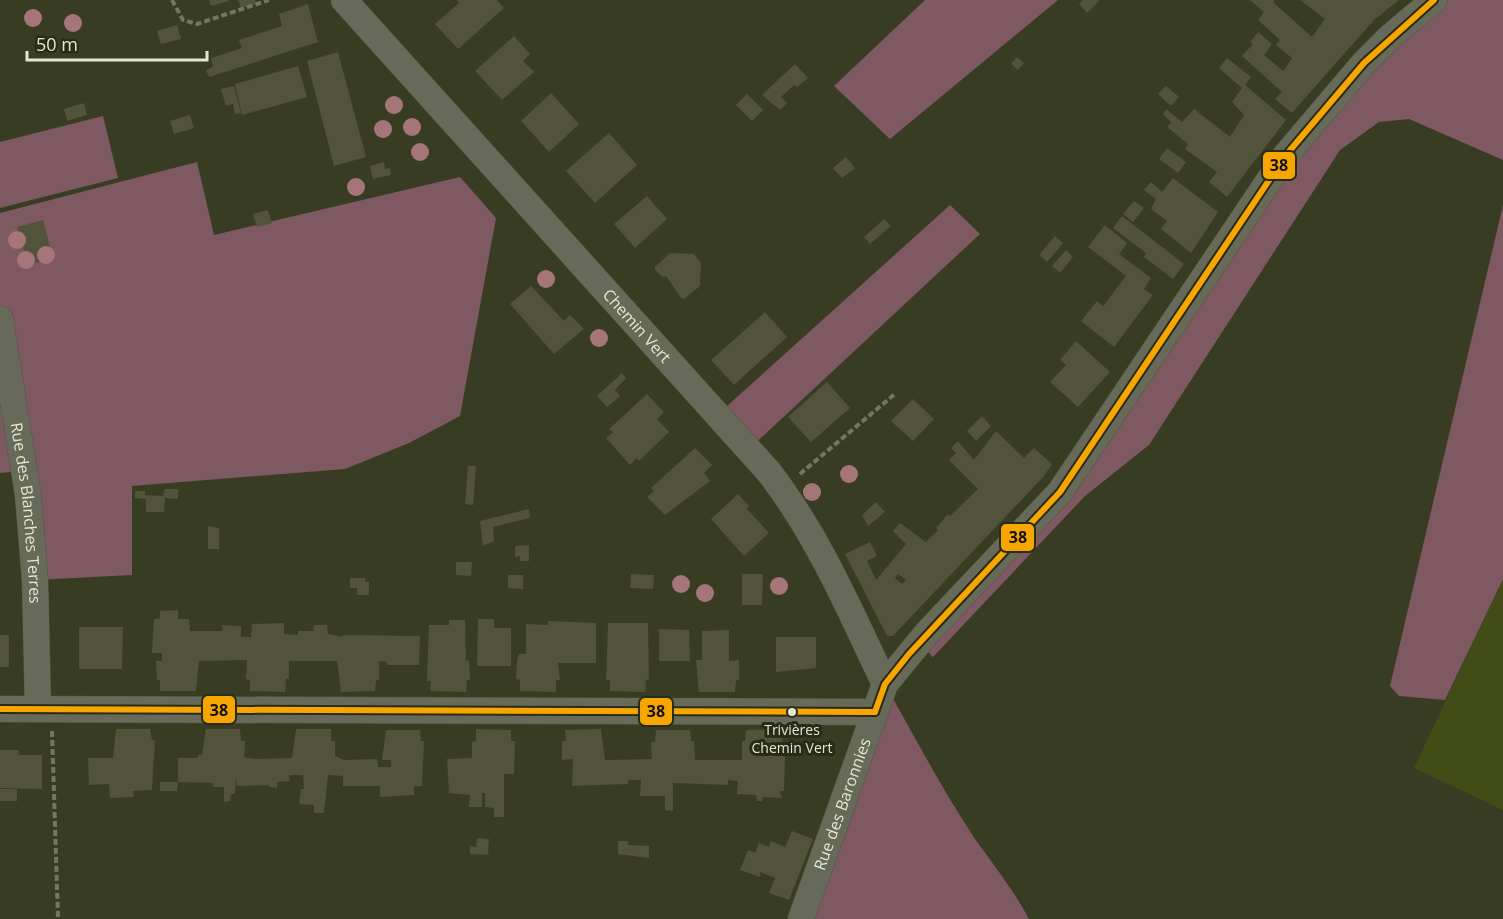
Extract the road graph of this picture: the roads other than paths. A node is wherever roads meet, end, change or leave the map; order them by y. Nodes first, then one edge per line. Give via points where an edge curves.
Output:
1 (344, 0) edge
2 (1434, 0) edge
3 (0, 319) edge
4 (885, 684) junction
5 (0, 709) edge
6 (44, 710) junction
7 (875, 712) junction
8 (801, 919) edge

1 - 4 street, Chemin Vert via 782,489 832,573
2 - 4 street, Rue des Baronnies via 1371,56 1286,155 1060,492 927,633
3 - 6 street, Rue des Blanches Terres via 28,495
4 - 7 street, Rue des Baronnies
5 - 6 street
6 - 7 street
7 - 8 street, Rue des Baronnies

